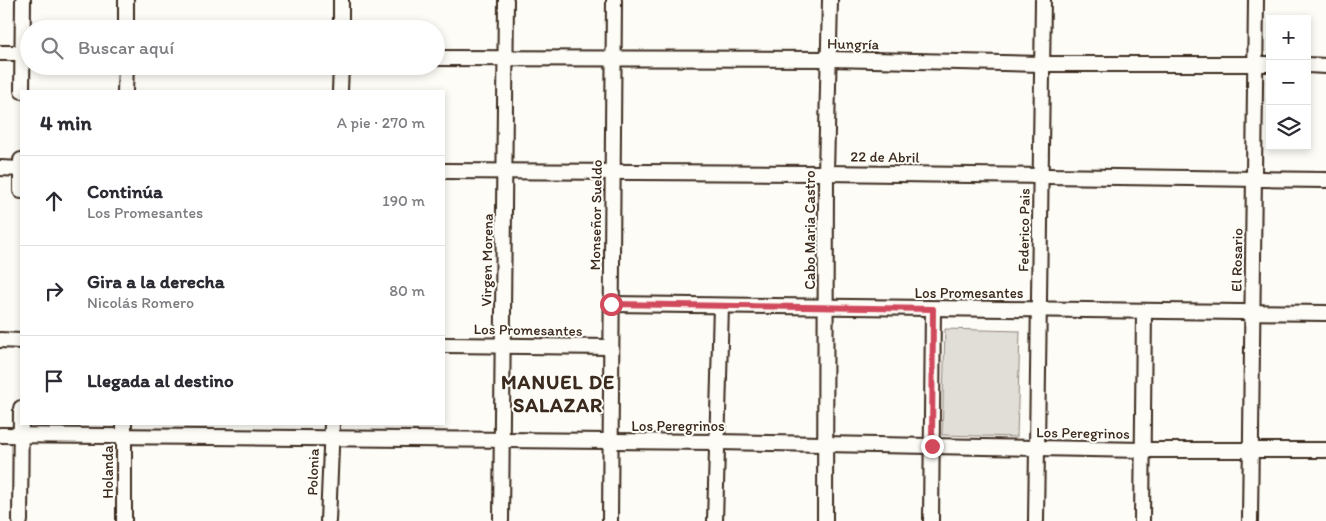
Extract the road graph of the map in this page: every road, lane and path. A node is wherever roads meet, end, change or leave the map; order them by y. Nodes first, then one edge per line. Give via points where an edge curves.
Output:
1 (23, 0) edge
2 (126, 0) edge
3 (341, 0) edge
4 (506, 0) edge
5 (614, 0) edge
6 (830, 0) edge
7 (1043, 0) edge
8 (1256, 0) edge
9 (24, 20) edge
10 (126, 20) edge
11 (341, 20) edge
12 (0, 53) edge
13 (20, 53) edge
14 (445, 58) edge
15 (506, 59) junction
16 (829, 59) junction
17 (614, 60) junction
18 (1255, 63) junction
19 (1042, 64) junction
20 (1266, 64) edge
21 (1311, 65) edge
22 (1326, 66) edge
23 (24, 75) edge
24 (126, 75) edge
25 (340, 75) edge
26 (22, 90) edge
27 (126, 90) edge
28 (340, 90) edge
29 (0, 168) edge
30 (20, 169) edge
31 (445, 171) edge
32 (504, 171) junction
33 (613, 172) junction
34 (826, 173) junction
35 (1041, 176) junction
36 (1254, 179) junction
37 (1326, 180) edge
38 (611, 304) junction
39 (720, 306) junction
40 (826, 307) junction
41 (933, 309) junction
42 (1039, 309) junction
43 (1144, 311) junction
44 (1253, 312) junction
45 (1326, 313) edge
46 (0, 340) edge
47 (20, 341) edge
48 (445, 345) edge
49 (503, 346) junction
50 (611, 347) junction
51 (21, 425) edge
52 (332, 425) edge
53 (124, 430) edge
54 (0, 435) edge
55 (21, 435) junction
56 (331, 439) junction
57 (502, 441) junction
58 (610, 442) junction
59 (717, 442) junction
60 (825, 444) junction
61 (932, 446) junction
62 (1038, 448) junction
63 (1143, 450) junction
64 (1251, 450) junction
65 (1326, 450) edge
66 (20, 521) edge
67 (124, 521) edge
68 (328, 521) edge
69 (501, 521) edge
70 (610, 521) edge
71 (715, 521) edge
72 (824, 521) edge
73 (931, 521) edge
74 (1036, 521) edge
75 (1142, 521) edge
76 (1250, 521) edge

1 - 9 street
2 - 10 street
3 - 11 street
4 - 15 street, Virgen Morena
5 - 17 street, Monseñor Sueldo
6 - 16 street, Cabo Maria Castro
7 - 19 street, Federico Pais
8 - 18 street, El Rosario
12 - 13 street
14 - 15 street, Hungría
15 - 17 street, Hungría
15 - 32 street, Virgen Morena
16 - 17 street, Hungría
16 - 19 street, Hungría
16 - 34 street, Cabo Maria Castro
17 - 33 street, Monseñor Sueldo
18 - 19 street, Hungría
18 - 20 street, Hungría
18 - 36 street, El Rosario
19 - 35 street, Federico Pais
21 - 22 street
23 - 26 street
24 - 27 street
25 - 28 street
29 - 30 street
31 - 32 street, 22 de Abril
32 - 33 street, 22 de Abril
32 - 49 street, Virgen Morena
33 - 34 street, 22 de Abril
33 - 38 street, Monseñor Sueldo
34 - 35 street, 22 de Abril
34 - 40 street, Cabo Maria Castro
35 - 36 street, 22 de Abril
35 - 42 street, Federico Pais
36 - 37 street, 22 de Abril
36 - 44 street, El Rosario
38 - 39 street, Los Promesantes
38 - 50 street, Monseñor Sueldo
39 - 40 street, Los Promesantes
39 - 59 street
40 - 41 street, Los Promesantes
40 - 60 street, Cabo Maria Castro
41 - 42 street, Los Promesantes
41 - 61 street
42 - 43 street, Los Promesantes
42 - 62 street, Federico Pais
43 - 44 street, Los Promesantes
43 - 63 street
44 - 45 street, Los Promesantes
44 - 64 street, El Rosario
46 - 47 street
48 - 49 street, Los Promesantes
49 - 50 street, Los Promesantes
49 - 57 street, Virgen Morena
50 - 58 street, Monseñor Sueldo
51 - 55 street
52 - 56 street, Polonia
53 - 55 street, Los Peregrinos
53 - 56 street, Los Peregrinos
53 - 67 street, Holanda
54 - 55 street, Los Peregrinos
55 - 66 street
56 - 57 street, Los Peregrinos
56 - 68 street, Polonia
57 - 58 street, Los Peregrinos
57 - 69 street, Virgen Morena
58 - 59 street, Los Peregrinos
58 - 70 street, Monseñor Sueldo
59 - 60 street, Los Peregrinos
59 - 71 street
60 - 61 street, Los Peregrinos
60 - 72 street, Cabo Maria Castro
61 - 62 street, Los Peregrinos
61 - 73 street
62 - 63 street, Los Peregrinos
62 - 74 street, Federico Pais
63 - 64 street, Los Peregrinos
63 - 75 street
64 - 65 street, Los Peregrinos
64 - 76 street, El Rosario

